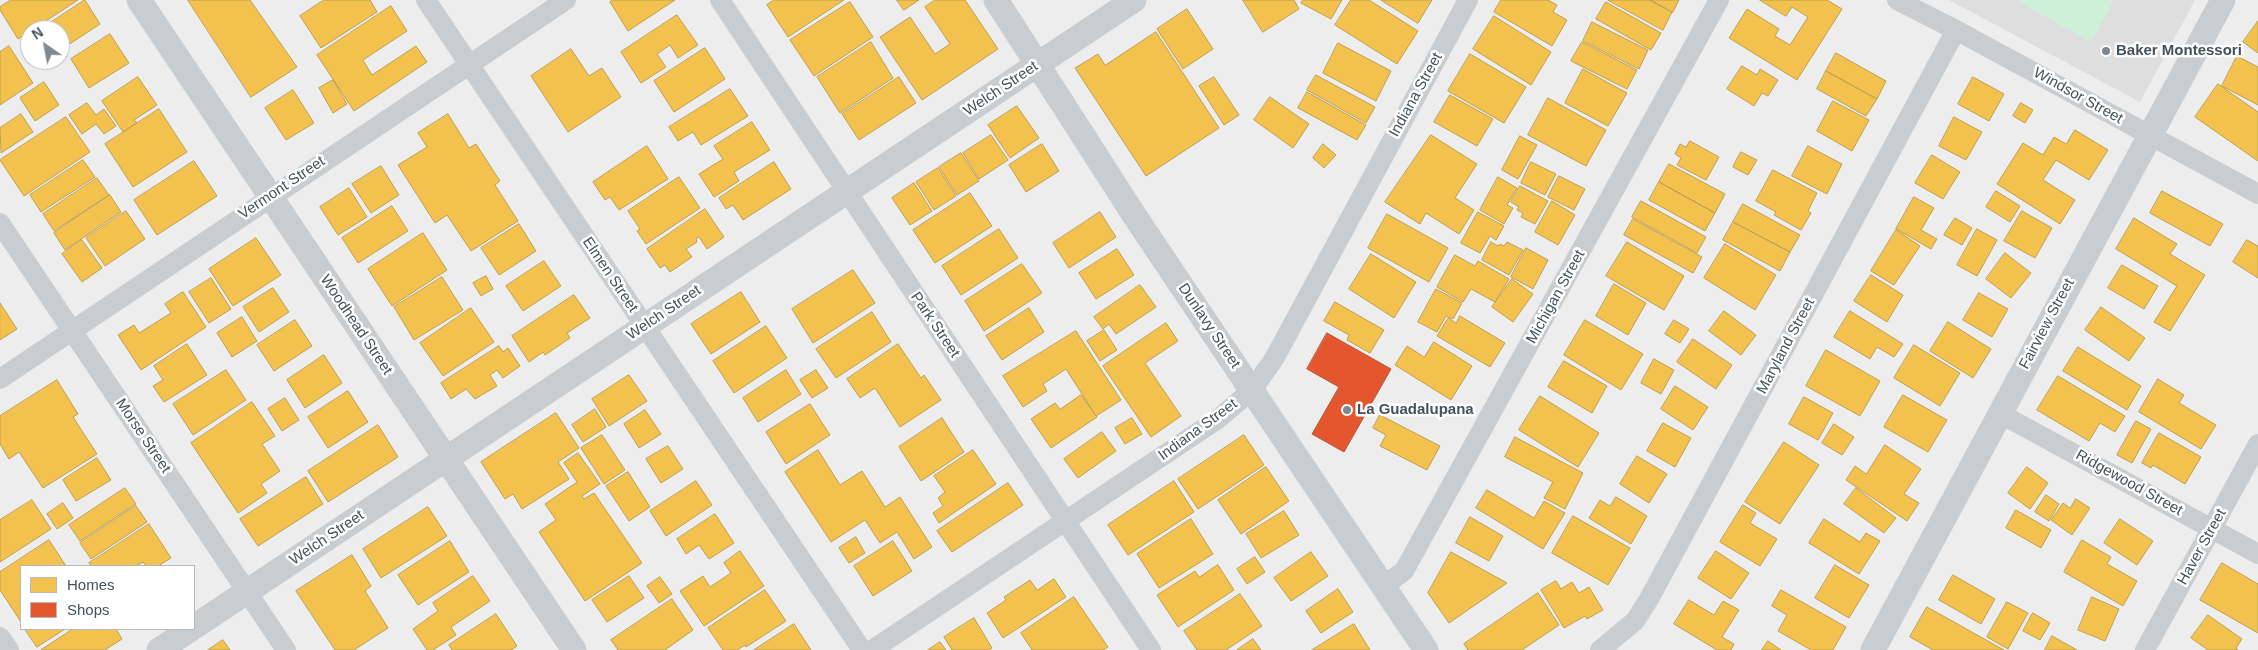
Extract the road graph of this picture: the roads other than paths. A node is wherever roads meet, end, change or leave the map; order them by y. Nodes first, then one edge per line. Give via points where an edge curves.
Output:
1 (139, 0) edge
2 (426, 0) edge
3 (566, 0) edge
4 (720, 0) edge
5 (996, 0) edge
6 (1134, 0) edge
7 (1468, 0) edge
8 (1719, 0) edge
9 (1897, 0) edge
10 (2223, 0) edge
11 (1956, 30) junction
12 (468, 63) junction
13 (1039, 64) junction
14 (2150, 135) junction
15 (847, 192) junction
16 (2258, 194) edge
17 (270, 196) junction
18 (0, 223) edge
19 (644, 326) junction
20 (71, 330) junction
21 (0, 379) edge
22 (1252, 390) junction
23 (1999, 413) junction
24 (2258, 444) edge
25 (446, 459) junction
26 (1066, 521) junction
27 (2212, 529) junction
28 (2258, 554) edge
29 (1383, 586) junction
30 (246, 592) junction
31 (195, 626) edge
32 (189, 630) edge
33 (0, 637) edge
34 (1877, 649) edge
35 (9, 650) edge
36 (159, 650) edge
37 (286, 650) edge
38 (574, 650) edge
39 (862, 650) edge
40 (872, 650) edge
41 (1151, 650) edge
42 (1426, 650) edge
43 (1600, 650) edge
44 (2145, 650) edge

1 - 17 street, Woodhead Street
2 - 12 street, Elmen Street
3 - 12 street, Vermont Street
4 - 15 street, Park Street
5 - 13 street, Dunlavy Street
6 - 13 street, Welch Street
7 - 22 street, Indiana Street via 1274,359
8 - 29 street, Michigan Street via 1404,571
9 - 11 street, Windsor Street
10 - 14 street, Fairview Street
11 - 14 street, Windsor Street
11 - 43 street, Maryland Street via 1649,600 1635,621
12 - 17 street, Vermont Street
12 - 19 street, Elmen Street
13 - 15 street, Welch Street
13 - 22 street, Dunlavy Street via 1136,218
14 - 16 street, Windsor Street
14 - 23 street, Fairview Street
15 - 19 street, Welch Street
15 - 26 street, Park Street
17 - 20 street, Vermont Street
17 - 25 street, Woodhead Street
18 - 20 street, Morse Street
19 - 25 street, Welch Street
19 - 39 street, Elmen Street
20 - 21 street, Vermont Street
20 - 30 street, Morse Street
22 - 26 street, Indiana Street via 1218,419
22 - 29 street, Dunlavy Street
23 - 27 street, Ridgewood Street
23 - 34 street, Fairview Street
24 - 27 street, Haver Street
25 - 30 street, Welch Street
25 - 38 street, Woodhead Street
26 - 40 street, Indiana Street
26 - 41 street, Park Street
27 - 28 street, Ridgewood Street
27 - 44 street, Haver Street
29 - 42 street, Dunlavy Street
30 - 31 street, Welch Street
30 - 37 street, Morse Street
32 - 36 street, Welch Street
33 - 35 street

